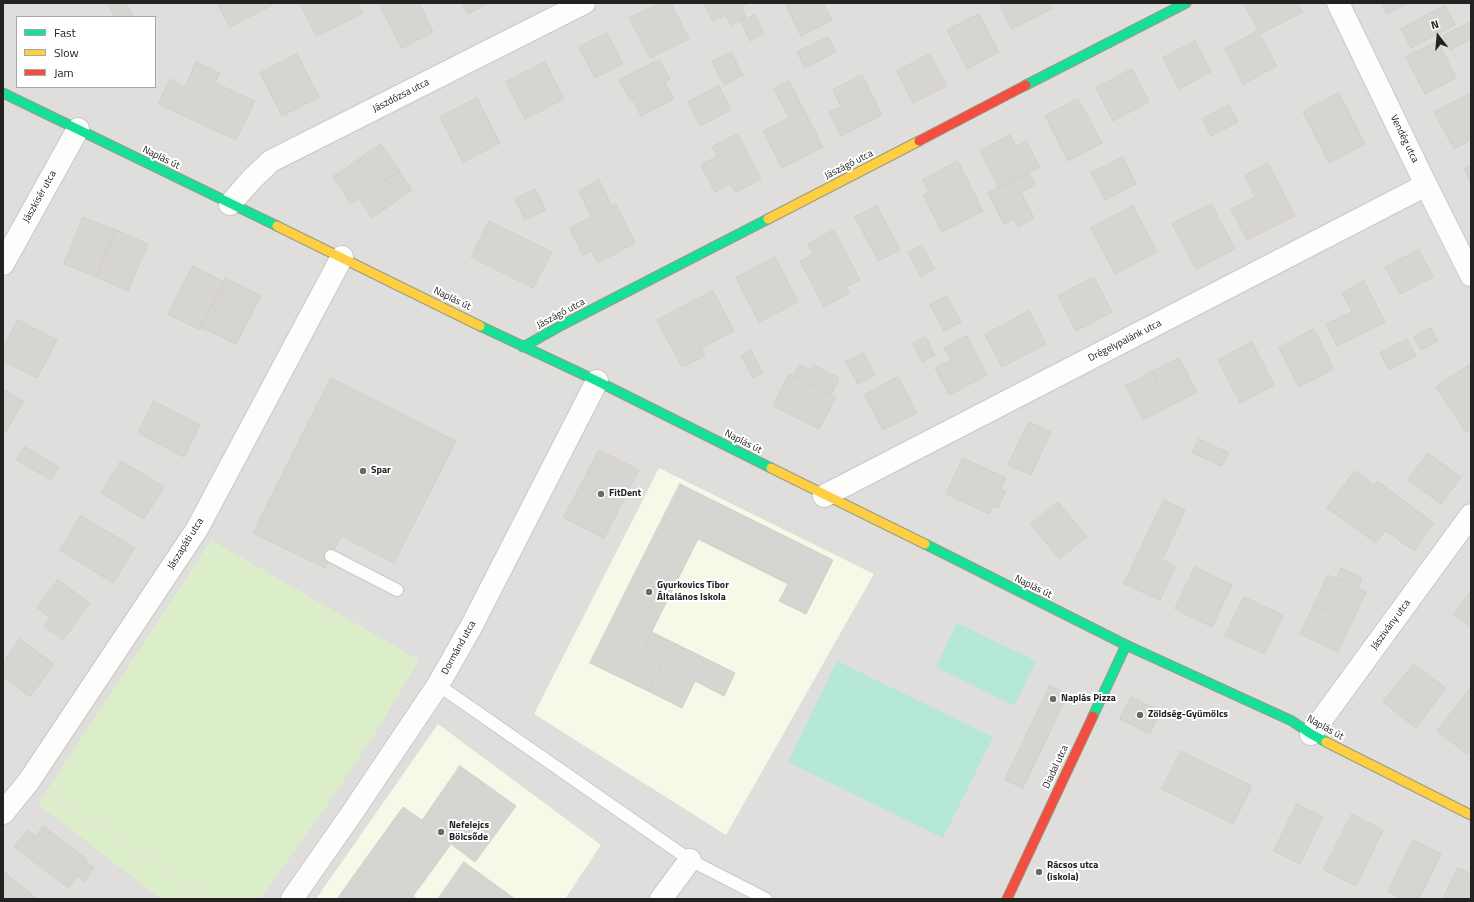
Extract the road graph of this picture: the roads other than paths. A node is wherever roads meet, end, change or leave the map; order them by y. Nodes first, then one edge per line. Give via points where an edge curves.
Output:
1 (584, 3) edge
2 (1186, 3) edge
3 (1338, 3) edge
4 (3, 93) edge
5 (78, 129) junction
6 (1426, 186) junction
7 (230, 204) junction
8 (342, 257) junction
9 (3, 264) edge
10 (1471, 275) edge
11 (524, 347) junction
12 (597, 381) junction
13 (824, 496) junction
14 (1471, 515) edge
15 (331, 556) dead end
16 (397, 590) dead end
17 (1126, 645) junction
18 (438, 685) junction
19 (1311, 734) junction
20 (3, 813) edge
21 (1471, 815) edge
22 (690, 860) junction
23 (292, 899) edge
24 (661, 899) edge
25 (766, 899) edge
26 (1007, 899) edge

1 - 7 street, Jászdózsa utca via 271,161 248,182
2 - 11 street, Jászágó utca
3 - 6 street, Vendég utca
4 - 5 street, Naplás út
5 - 7 street, Naplás út
5 - 9 street, Jászkisér utca
6 - 10 street, Vendég utca
6 - 13 street, Drégelypalánk utca
7 - 8 street, Naplás út
8 - 11 street, Naplás út
8 - 20 street, Jászapáti utca via 197,529 29,781
11 - 12 street, Naplás út
12 - 13 street, Naplás út
12 - 18 street, Dormánd utca via 471,627
13 - 17 street, Naplás út
14 - 19 street, Jászivány utca
15 - 16 lane
17 - 19 street, Naplás út via 1292,721
17 - 26 street, Diadal utca
18 - 22 lane
18 - 23 street, Dormánd utca
19 - 21 street, Naplás út
22 - 24 street
22 - 25 lane

